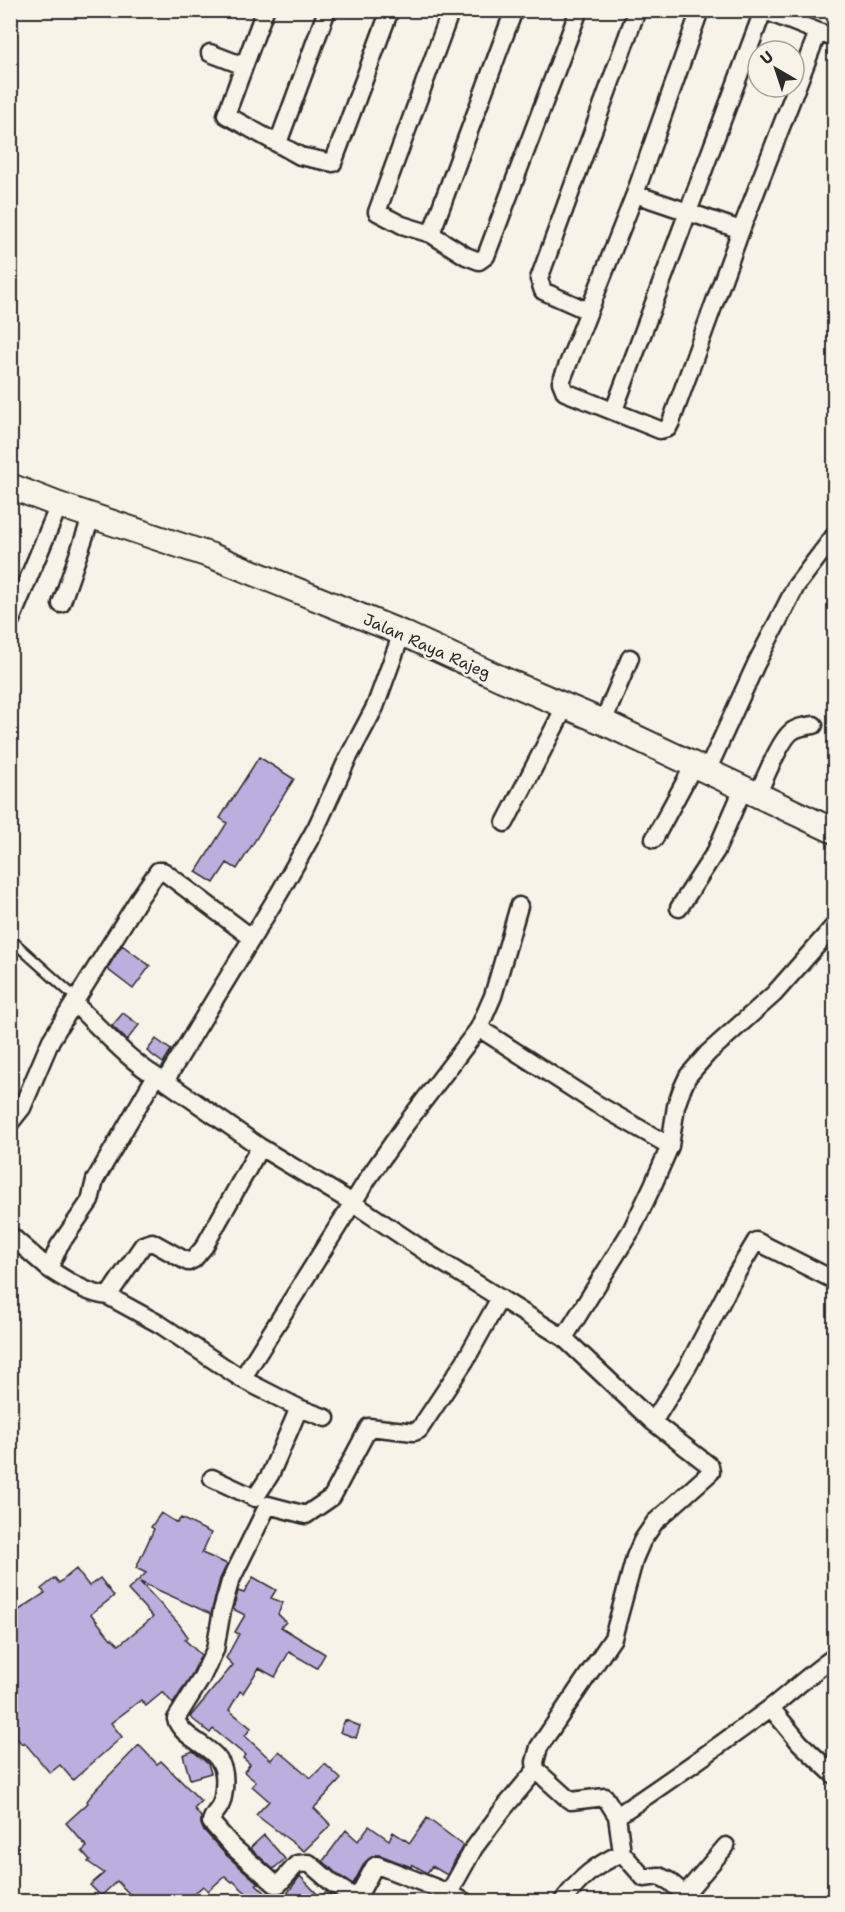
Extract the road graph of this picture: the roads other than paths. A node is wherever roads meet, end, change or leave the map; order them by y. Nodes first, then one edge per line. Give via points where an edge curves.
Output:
1 (327, 10) edge
2 (390, 10) edge
3 (452, 10) edge
4 (514, 10) edge
5 (579, 10) edge
6 (637, 10) edge
7 (700, 10) edge
8 (262, 11) edge
9 (763, 11) edge
10 (818, 32) junction
11 (834, 38) edge
12 (210, 53) dead end
13 (244, 66) junction
14 (278, 143) junction
15 (635, 194) junction
16 (687, 213) junction
17 (741, 230) junction
18 (431, 234) junction
19 (588, 311) junction
20 (614, 410) junction
21 (10, 486) edge
22 (59, 505) junction
23 (92, 515) junction
24 (834, 536) edge
25 (61, 604) dead end
26 (11, 620) edge
27 (402, 633) junction
28 (630, 658) dead end
29 (565, 706) junction
30 (603, 722) junction
31 (814, 725) dead end
32 (701, 768) junction
33 (750, 792) junction
34 (505, 824) dead end
35 (834, 831) edge
36 (654, 838) dead end
37 (519, 906) dead end
38 (679, 908) dead end
39 (834, 926) edge
40 (252, 938) junction
41 (10, 942) edge
42 (75, 1001) junction
43 (479, 1028) junction
44 (160, 1079) junction
45 (10, 1123) edge
46 (670, 1146) junction
47 (260, 1147) junction
48 (353, 1203) junction
49 (10, 1235) edge
50 (49, 1269) junction
51 (834, 1280) edge
52 (108, 1296) junction
53 (500, 1298) junction
54 (564, 1338) junction
55 (242, 1379) junction
56 (299, 1408) junction
57 (326, 1418) dead end
58 (652, 1422) junction
59 (212, 1478) dead end
60 (262, 1502) junction
61 (834, 1657) edge
62 (771, 1708) junction
63 (536, 1770) junction
64 (834, 1775) edge
65 (617, 1816) junction
66 (726, 1846) dead end
67 (622, 1853) junction
68 (448, 1897) edge
69 (690, 1898) edge
70 (356, 1900) edge
71 (465, 1902) edge
72 (562, 1902) edge

1 - 14 street
2 - 14 street via 333,163 300,156
3 - 18 street via 377,212
4 - 18 street
5 - 18 street via 486,256 479,261 466,256
6 - 19 street via 539,279 543,291
7 - 15 street
8 - 13 street
9 - 10 street
9 - 16 street
10 - 11 street
10 - 17 street
12 - 13 street
13 - 14 street via 226,115
15 - 16 street
15 - 19 street
16 - 17 street
16 - 20 street
17 - 20 street via 668,428 660,430
19 - 20 street via 564,371 562,387 565,392
21 - 22 main road, Jalan Raya Rajeg
22 - 23 main road, Jalan Raya Rajeg
22 - 26 street
23 - 25 street
23 - 27 main road, Jalan Raya Rajeg via 212,556
24 - 32 street via 796,586
27 - 29 main road, Jalan Raya Rajeg
27 - 40 street via 375,707 316,828
28 - 30 street
29 - 30 main road, Jalan Raya Rajeg
29 - 34 street
30 - 32 main road, Jalan Raya Rajeg
31 - 33 street via 791,732
32 - 33 main road, Jalan Raya Rajeg
32 - 36 street
33 - 35 main road, Jalan Raya Rajeg
33 - 38 street
37 - 43 street via 493,996
39 - 46 street via 774,994 688,1076 676,1106
40 - 42 street via 160,870
40 - 44 street
41 - 42 lane
42 - 44 street via 129,1055
42 - 45 street via 51,1040 22,1108
43 - 46 street
43 - 48 street via 406,1124
44 - 47 street
44 - 50 street via 95,1180 90,1201
46 - 54 street via 632,1229
47 - 48 street
47 - 52 street via 204,1248 194,1259 188,1262 147,1242
48 - 53 street
48 - 55 street
49 - 50 street
50 - 52 street via 85,1289
51 - 58 street via 755,1242 688,1366
52 - 55 street
53 - 54 street
53 - 60 street via 465,1361 419,1430 369,1427 332,1497 306,1515
54 - 58 street
55 - 56 street
56 - 57 street
56 - 60 street
58 - 63 street via 710,1466 711,1472 655,1522 642,1541 613,1638 539,1747
59 - 60 street
60 - 70 street via 230,1582 215,1650 176,1719 178,1726 221,1763 221,1803 211,1822 233,1847 276,1884 297,1864 309,1863
61 - 62 street
62 - 64 street
62 - 65 street
63 - 65 street via 571,1801 605,1797
63 - 68 street via 474,1848
65 - 67 street
66 - 69 street
67 - 69 street via 644,1878 659,1876
67 - 72 street via 579,1880
68 - 70 street via 377,1865
68 - 71 street

